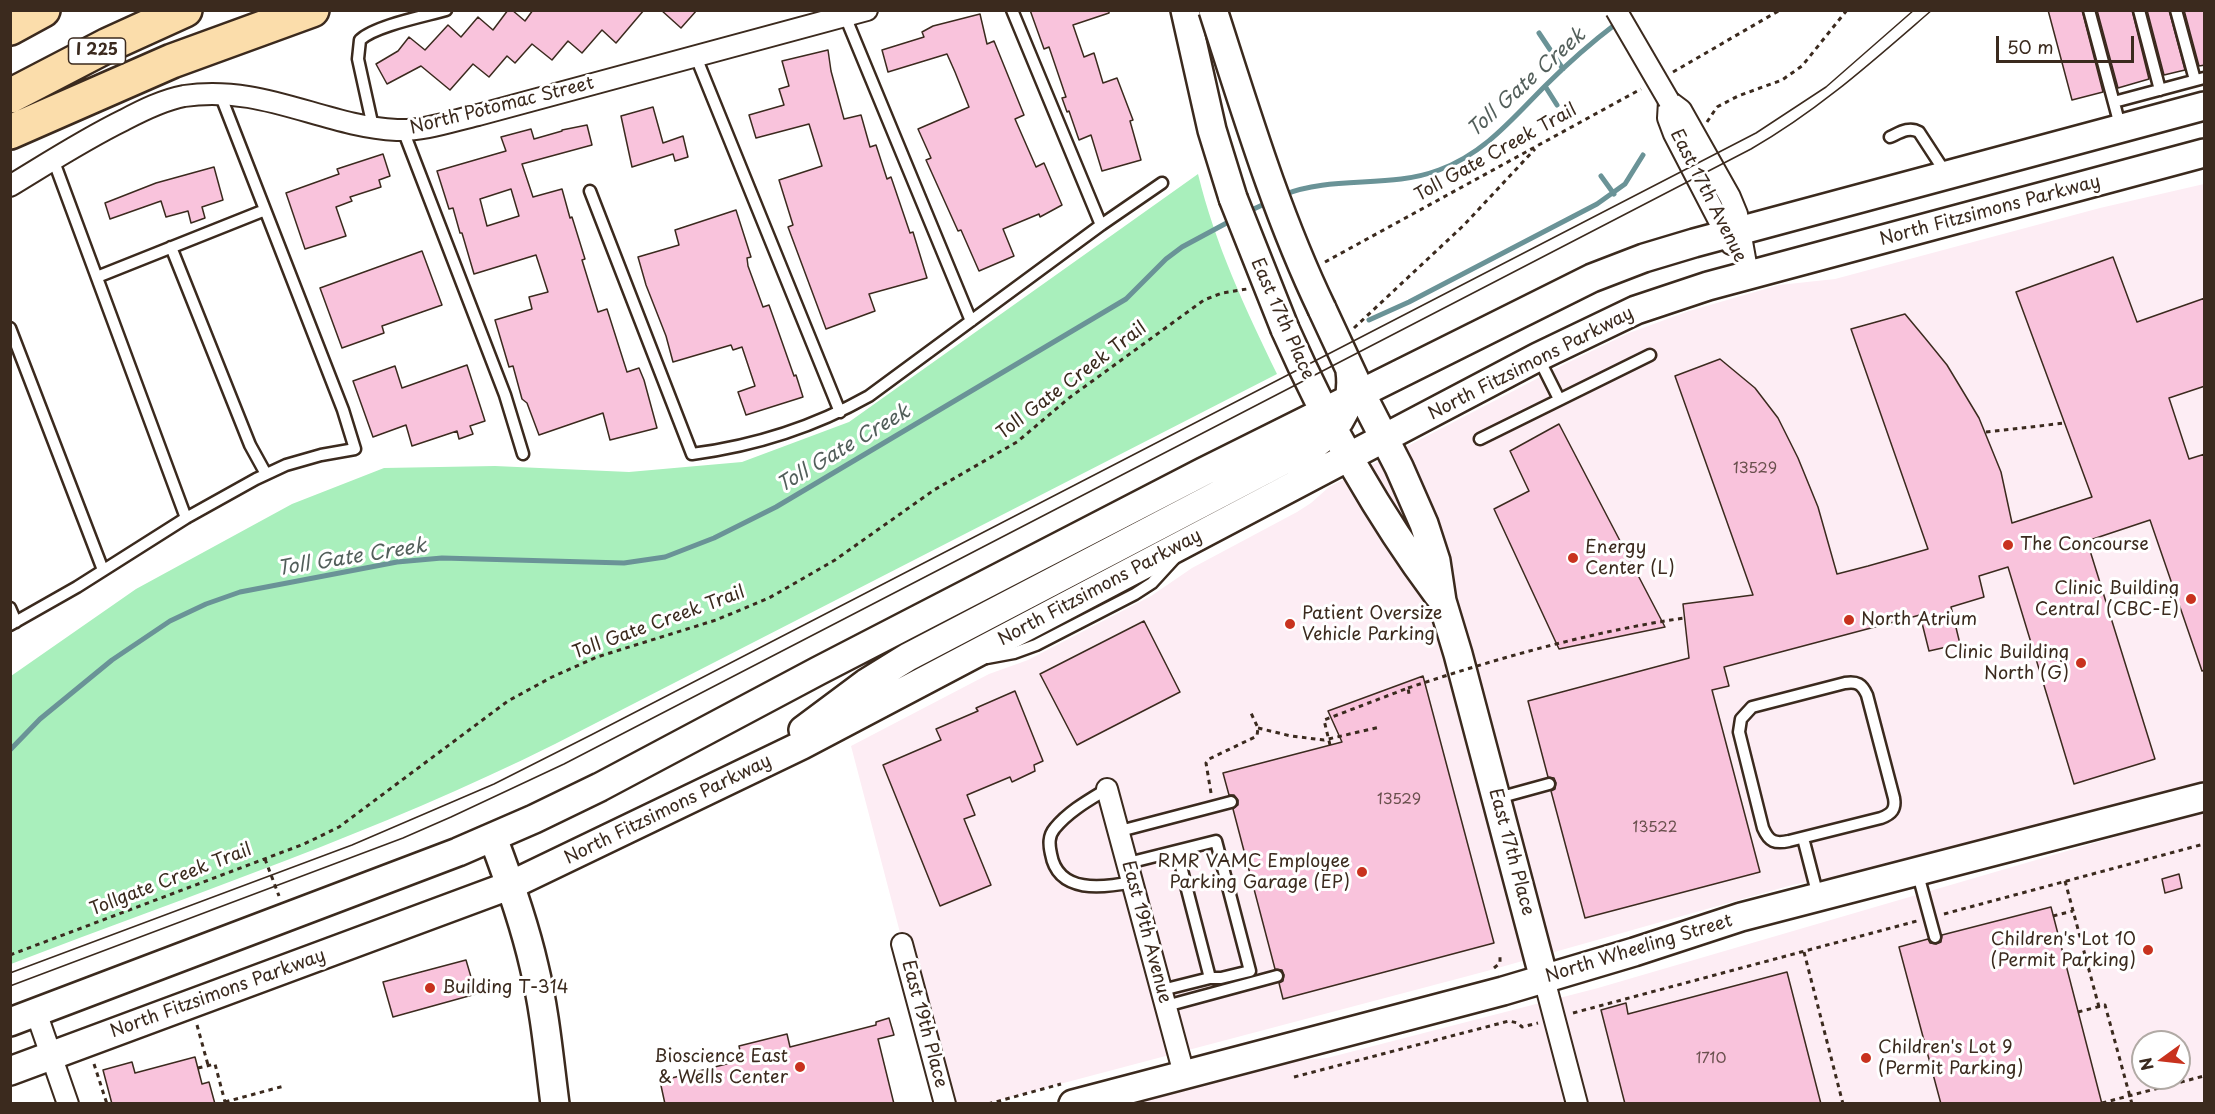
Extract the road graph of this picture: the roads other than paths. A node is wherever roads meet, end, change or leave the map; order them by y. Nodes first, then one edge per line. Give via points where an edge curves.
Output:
1 (43, 10) edge
2 (184, 10) edge
3 (312, 10) edge
4 (446, 10) edge
5 (867, 10) edge
6 (1012, 10) edge
7 (1185, 10) edge
8 (1214, 10) edge
9 (1616, 10) edge
10 (2089, 10) edge
11 (2139, 10) edge
12 (2176, 10) edge
13 (845, 16) junction
14 (10, 28) edge
15 (696, 57) junction
16 (2200, 79) edge
17 (2160, 90) junction
18 (220, 94) junction
19 (10, 96) edge
20 (2115, 102) junction
21 (2205, 106) edge
22 (373, 127) junction
23 (2121, 129) junction
24 (403, 130) junction
25 (10, 132) edge
26 (1890, 137) dead end
27 (2205, 153) edge
28 (53, 159) junction
29 (1947, 176) junction
30 (1162, 183) dead end
31 (10, 186) edge
32 (590, 191) dead end
33 (265, 210) junction
34 (1101, 225) junction
35 (1732, 232) junction
36 (171, 247) junction
37 (1748, 275) junction
38 (97, 277) junction
39 (971, 321) junction
40 (10, 328) edge
41 (1650, 355) dead end
42 (1538, 357) junction
43 (1559, 399) junction
44 (1344, 401) junction
45 (840, 412) junction
46 (1384, 438) junction
47 (1480, 439) dead end
48 (523, 454) dead end
49 (1349, 457) junction
50 (266, 474) junction
51 (186, 518) junction
52 (103, 570) junction
53 (1442, 601) junction
54 (10, 608) edge
55 (13, 624) edge
56 (741, 775) junction
57 (1550, 784) dead end
58 (1107, 789) joint
59 (2205, 797) edge
60 (1497, 798) junction
61 (1231, 802) dead end
62 (1120, 831) junction
63 (493, 838) junction
64 (1803, 838) junction
65 (1178, 851) junction
66 (1917, 871) junction
67 (1130, 873) junction
68 (511, 885) junction
69 (1818, 897) junction
70 (1935, 937) dead end
71 (902, 944) dead end
72 (1277, 976) dead end
73 (1210, 978) junction
74 (1544, 979) junction
75 (1164, 998) junction
76 (36, 1012) junction
77 (10, 1022) edge
78 (52, 1056) junction
79 (10, 1071) edge
80 (1184, 1074) junction
81 (68, 1104) edge
82 (555, 1104) edge
83 (945, 1104) edge
84 (1073, 1104) edge
85 (1577, 1104) edge

1 - 14 highway
2 - 19 highway, I 225
3 - 25 highway via 172,61
4 - 22 lane via 386,27 360,40 358,59
5 - 13 street, North Potomac Street
6 - 34 lane
7 - 44 main road, East 17th Place, bridge via 1222,168 1259,268 1302,368
8 - 44 main road, East 17th Place, bridge via 1269,184 1334,337
9 - 35 street, East 17th Avenue, bridge via 1669,101 1681,110 1730,196 1737,214
10 - 20 lane
11 - 17 lane
12 - 16 lane
13 - 15 street, North Potomac Street
13 - 39 lane
15 - 24 street, North Potomac Street via 460,119
15 - 45 lane
16 - 17 lane
17 - 20 lane
18 - 22 street, North Potomac Street via 264,99
18 - 28 street, North Potomac Street via 158,104
18 - 33 lane
20 - 23 lane
21 - 23 main road
22 - 24 street, North Potomac Street
23 - 29 main road
24 - 48 lane via 505,395
26 - 29 lane via 1909,129 1919,132
27 - 37 main road, North Fitzsimons Parkway
28 - 31 street, North Potomac Street
28 - 38 lane
29 - 35 main road
30 - 34 lane
32 - 45 lane via 692,454 759,441
33 - 36 lane
33 - 50 lane via 355,449 321,455
34 - 39 lane
35 - 37 street, East 17th Avenue
35 - 44 main road via 1592,278
36 - 38 lane
36 - 50 lane via 250,445
37 - 42 main road, North Fitzsimons Parkway via 1636,310
38 - 51 lane
39 - 45 lane via 880,388
40 - 52 lane
41 - 43 lane
42 - 43 lane
42 - 46 main road, North Fitzsimons Parkway
43 - 47 lane
44 - 46 main road, East 17th Place
44 - 49 main road, East 17th Place
44 - 56 main road via 1317,443 893,665
44 - 63 main road via 600,787
46 - 49 main road, North Fitzsimons Parkway
46 - 53 main road, East 17th Place via 1424,524 1436,561
49 - 53 main road, East 17th Place
49 - 56 main road, North Fitzsimons Parkway
50 - 51 lane
51 - 52 lane
52 - 55 lane
53 - 60 main road, East 17th Place
54 - 55 lane
56 - 68 main road, North Fitzsimons Parkway
57 - 60 lane
58 - 62 street, East 19th Avenue
58 - 67 lane via 1079,806 1054,829 1049,840 1052,858 1066,881 1086,886 1109,887
59 - 66 main road, North Wheeling Street
60 - 74 main road, East 17th Place
61 - 62 lane
62 - 67 street, East 19th Avenue
63 - 68 main road
63 - 76 main road
64 - 64 lane via 1881,818 1894,808 1867,695 1863,685 1856,682 1752,707 1741,719 1739,732 1768,838 1777,843
64 - 69 lane
65 - 67 lane
65 - 73 lane
65 - 73 lane via 1216,841 1250,971
66 - 69 main road, North Wheeling Street
66 - 70 lane
67 - 75 street, East 19th Avenue
68 - 78 main road, North Fitzsimons Parkway
68 - 82 main road via 535,967
69 - 74 main road, North Wheeling Street via 1730,920
71 - 83 street, East 19th Place
72 - 75 lane
73 - 75 lane
74 - 80 main road, North Wheeling Street
74 - 85 street, East 17th Place
75 - 80 street, East 19th Avenue
76 - 77 main road
76 - 78 street
78 - 79 main road, North Fitzsimons Parkway
78 - 81 street
80 - 84 main road, North Wheeling Street

